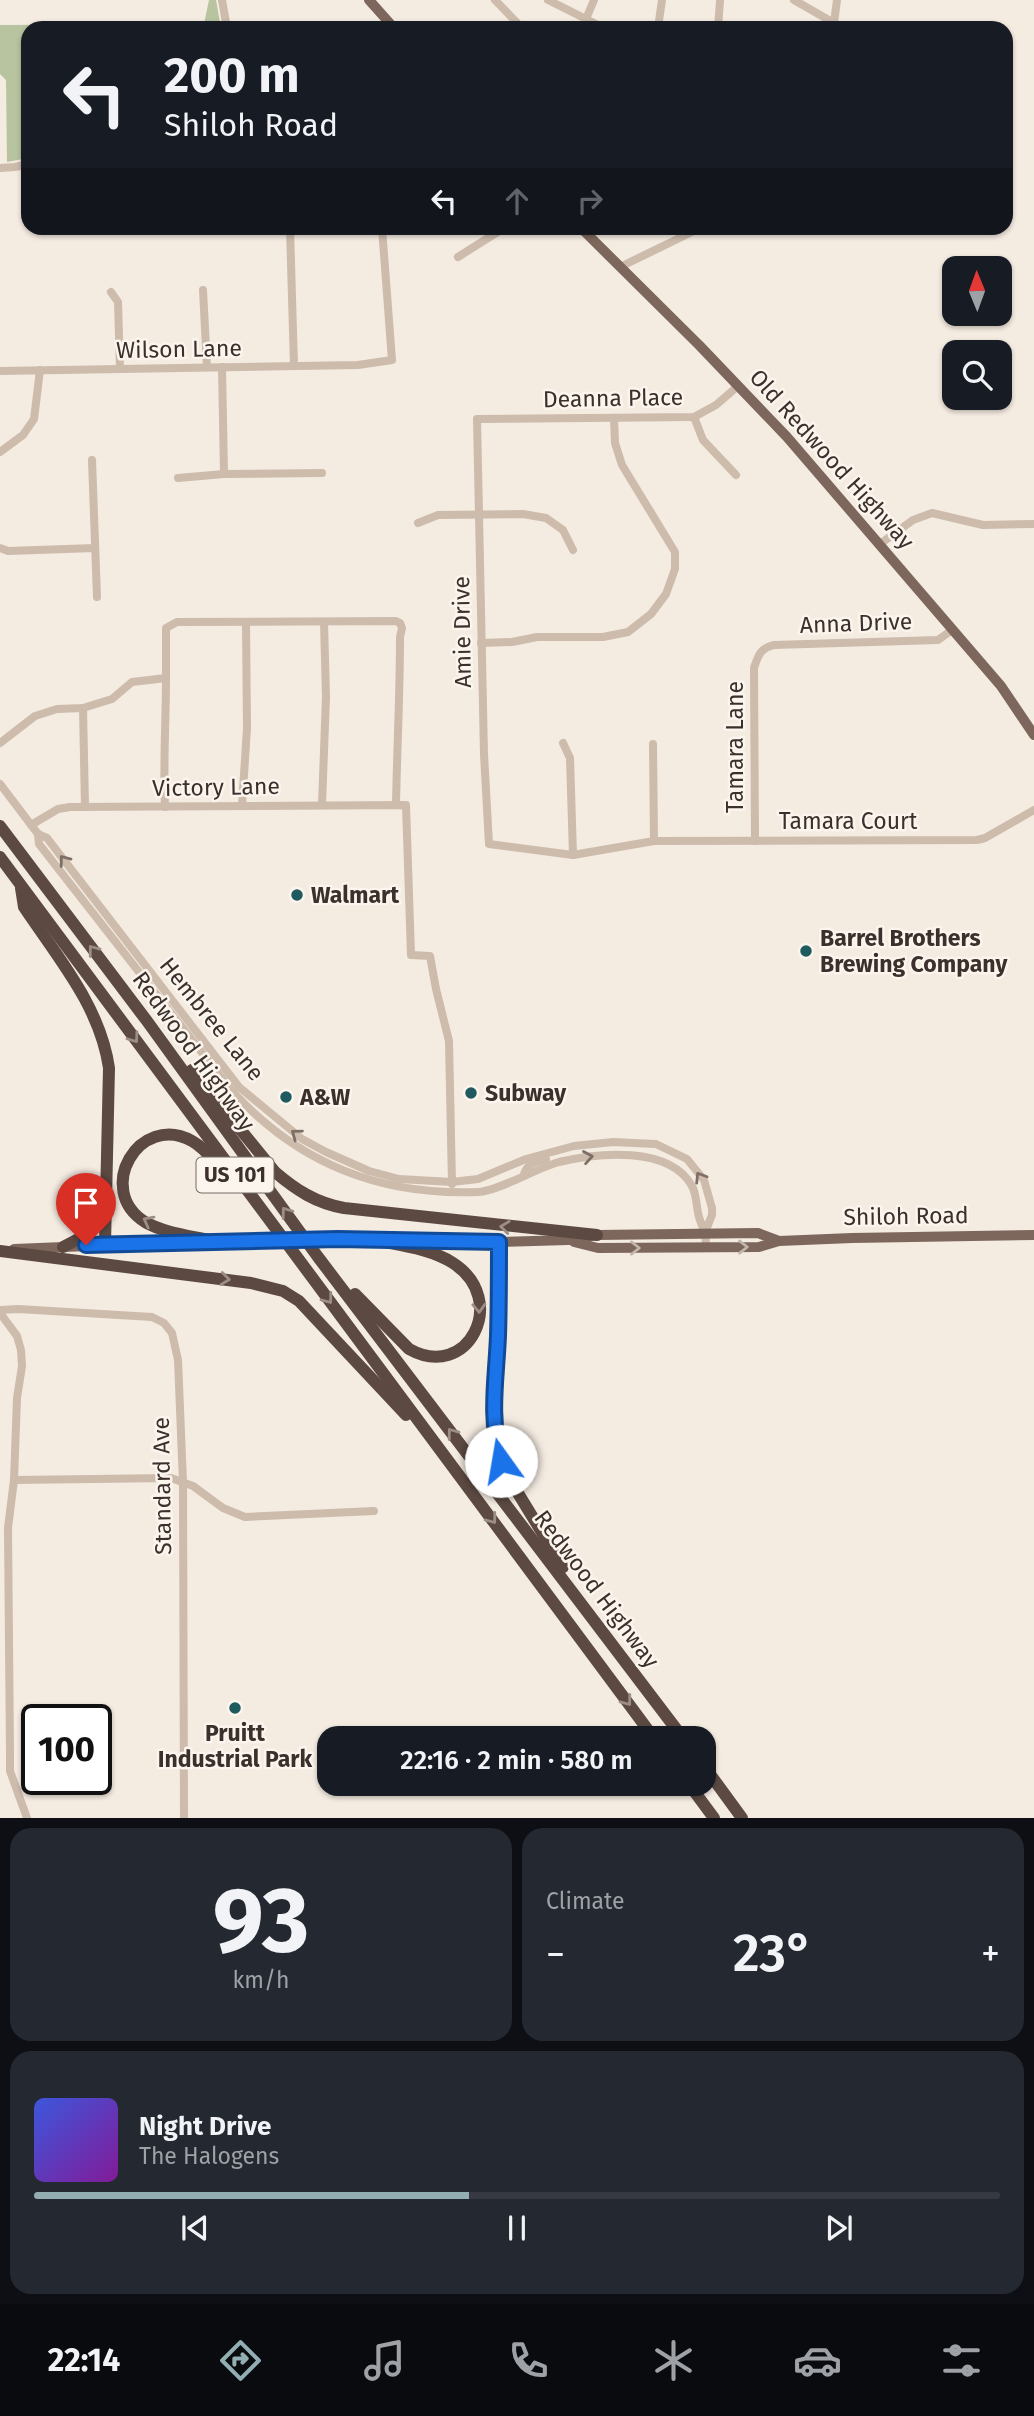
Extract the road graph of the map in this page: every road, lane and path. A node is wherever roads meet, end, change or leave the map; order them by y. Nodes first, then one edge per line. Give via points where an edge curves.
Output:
1 (222, 0) edge
2 (369, 0) edge
3 (495, 0) edge
4 (548, 0) edge
5 (594, 0) edge
6 (662, 0) edge
7 (794, 0) edge
8 (837, 0) edge
9 (720, 1) edge
10 (586, 19) junction
11 (226, 21) edge
12 (388, 21) edge
13 (515, 21) edge
14 (590, 21) edge
15 (659, 21) edge
16 (719, 21) edge
17 (826, 21) edge
18 (833, 21) edge
19 (21, 166) edge
20 (0, 168) edge
21 (290, 235) edge
22 (383, 235) edge
23 (493, 235) edge
24 (587, 235) edge
25 (686, 235) edge
26 (458, 257) dead end
27 (620, 267) junction
28 (203, 290) dead end
29 (111, 292) dead end
30 (294, 366) junction
31 (222, 367) junction
32 (207, 368) junction
33 (120, 369) junction
34 (40, 370) junction
35 (0, 371) edge
36 (738, 386) junction
37 (694, 417) junction
38 (614, 418) junction
39 (477, 419) joint
40 (0, 452) edge
41 (92, 460) dead end
42 (322, 473) dead end
43 (224, 474) junction
44 (736, 475) dead end
45 (178, 478) dead end
46 (478, 515) junction
47 (418, 523) dead end
48 (1034, 524) edge
49 (880, 544) junction
50 (0, 548) edge
51 (95, 548) junction
52 (573, 550) dead end
53 (97, 597) dead end
54 (246, 622) junction
55 (324, 622) junction
56 (952, 629) junction
57 (481, 643) junction
58 (759, 653) joint
59 (166, 678) junction
60 (83, 708) junction
61 (1034, 734) edge
62 (0, 743) edge
63 (563, 743) dead end
64 (653, 744) dead end
65 (0, 784) edge
66 (322, 805) junction
67 (396, 805) junction
68 (242, 806) junction
69 (85, 807) junction
70 (165, 807) junction
71 (1034, 810) edge
72 (31, 825) junction
73 (0, 826) edge
74 (654, 841) junction
75 (755, 841) junction
76 (489, 844) joint
77 (573, 855) junction
78 (0, 857) edge
79 (20, 884) junction
80 (147, 1021) junction
81 (574, 1146) junction
82 (524, 1174) junction
83 (452, 1187) junction
84 (105, 1213) junction
85 (267, 1218) junction
86 (706, 1232) junction
87 (597, 1235) junction
88 (1034, 1235) edge
89 (370, 1239) junction
90 (568, 1240) junction
91 (213, 1241) junction
92 (779, 1241) junction
93 (499, 1242) junction
94 (105, 1244) junction
95 (63, 1247) junction
96 (706, 1247) junction
97 (0, 1250) edge
98 (318, 1256) junction
99 (0, 1312) edge
100 (447, 1460) junction
101 (14, 1480) junction
102 (183, 1482) junction
103 (374, 1511) dead end
104 (598, 1624) junction
105 (645, 1726) edge
106 (674, 1726) edge
107 (716, 1782) edge
108 (698, 1796) edge
109 (27, 1818) edge
110 (184, 1818) edge
111 (714, 1818) edge
112 (742, 1818) edge

1 - 11 street
2 - 12 main road
3 - 13 street
4 - 10 street
5 - 10 street
6 - 15 street
7 - 17 street
8 - 18 street
9 - 16 street
10 - 14 street
19 - 20 street
21 - 30 street
22 - 30 street, Wilson Lane via 392,360
23 - 26 street
24 - 27 main road, Old Redwood Highway
25 - 27 street
27 - 36 main road, Old Redwood Highway
28 - 32 street
29 - 33 street via 118,302
30 - 31 street, Wilson Lane
31 - 32 street, Wilson Lane
31 - 43 street
32 - 33 street, Wilson Lane
33 - 34 street, Wilson Lane
34 - 35 street, Wilson Lane
34 - 40 street via 34,419 23,435
36 - 37 street, Deanna Place
36 - 49 main road, Old Redwood Highway
37 - 38 street, Deanna Place
37 - 44 street via 703,440
38 - 39 street, Deanna Place
38 - 57 street via 622,465 675,552 675,569 666,594 651,614 628,632
39 - 46 street, Amie Drive
41 - 51 street
42 - 43 street
43 - 45 street
46 - 47 street via 438,515
46 - 52 street via 545,518 563,530
46 - 57 street, Amie Drive
48 - 49 street via 983,525 932,513 913,520
49 - 56 main road, Old Redwood Highway
50 - 51 street
51 - 53 street
54 - 55 street
54 - 59 street via 170,624 166,628
54 - 68 street
55 - 66 street
55 - 67 street via 391,621 402,628
56 - 58 street, Anna Drive via 938,640 774,645
56 - 61 main road, Old Redwood Highway
57 - 76 street, Amie Drive
58 - 75 street, Tamara Lane via 754,668
59 - 60 street via 132,681 112,699
59 - 70 street
60 - 62 street via 35,716
60 - 69 street
63 - 77 street via 570,758
64 - 74 street
65 - 72 street, Hembree Lane
66 - 67 street, Victory Lane
66 - 68 street, Victory Lane
67 - 83 street, Victory Lane via 406,804 411,956 430,956 449,1041
68 - 70 street, Victory Lane
69 - 70 street, Victory Lane
69 - 72 street, Victory Lane via 58,809
71 - 75 street, Tamara Court via 976,840
72 - 83 street, Hembree Lane via 47,838 239,1087 259,1105 302,1139 369,1171
80 -> 73 highway, Redwood Highway / US 101
74 - 75 street, Tamara Court
74 - 77 street, Tamara Court
76 - 77 street, Tamara Court
78 - 79 highway, Redwood Highway / US 101
79 - 84 highway via 24,906 93,1010 106,1048
79 -> 85 highway, Redwood Highway / US 101
87 -> 80 highway via 344,1208 309,1197 275,1172
98 -> 80 highway, Redwood Highway / US 101
81 - 82 street via 532,1164
81 - 83 street, Hembree Lane
86 -> 81 street, Hembree Lane via 712,1208 704,1180 687,1159 656,1144
82 - 83 street, Hembree Lane via 484,1192
82 -> 86 street, Hembree Lane via 604,1154 663,1161 692,1186
84 - 94 highway
84 - 95 highway via 84,1236
91 -> 85 highway via 148,1224 131,1209 124,1193 124,1171 132,1153 145,1142 168,1136 192,1141
85 -> 100 highway, Redwood Highway / US 101
86 - 87 main road, Shiloh Road
86 - 92 main road, Shiloh Road via 758,1233
86 - 96 street, Hembree Lane
87 - 90 main road, Shiloh Road
88 - 92 main road, Shiloh Road
89 - 91 main road, Shiloh Road
89 - 93 main road, Shiloh Road
89 -> 98 highway via 434,1254 465,1273 478,1291 481,1312 477,1330 464,1346 439,1357 409,1349
90 - 93 main road, Shiloh Road
90 -> 96 main road, Shiloh Road via 598,1248
91 - 94 main road, Shiloh Road
96 -> 92 main road, Shiloh Road via 759,1247
93 - 104 highway via 492,1413 496,1444 507,1475
94 - 95 main road, Shiloh Road
95 - 97 main road, Shiloh Road
97 -> 100 highway via 251,1283 283,1292 299,1301
104 -> 98 highway, Redwood Highway / US 101
99 - 101 street via 22,1350
99 - 102 street, Standard Ave via 18,1308 152,1317 164,1323 172,1333 178,1360
100 -> 105 highway, Redwood Highway / US 101
101 - 102 street via 158,1477
101 - 109 street via 8,1528 10,1772
102 - 103 street via 245,1517
102 - 110 street, Standard Ave
104 - 106 highway, Redwood Highway / US 101
107 - 112 highway
108 - 111 highway

